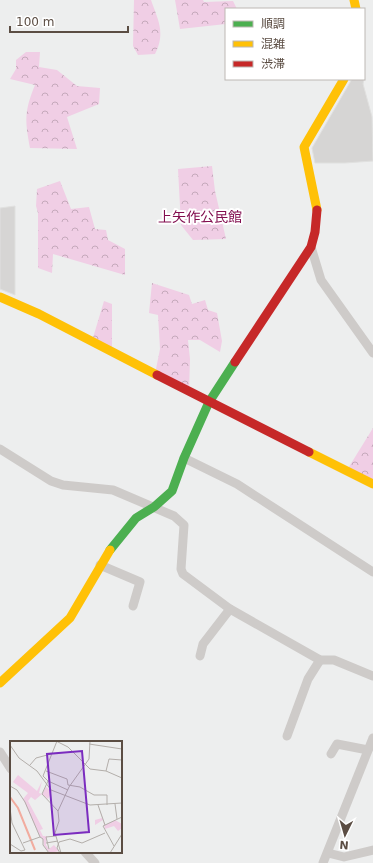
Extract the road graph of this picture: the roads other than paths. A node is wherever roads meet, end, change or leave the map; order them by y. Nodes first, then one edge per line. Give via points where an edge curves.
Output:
1 (343, 80) edge
2 (311, 247) junction
3 (0, 297) edge
4 (373, 353) edge
5 (209, 402) junction
6 (0, 449) edge
7 (184, 458) junction
8 (373, 484) edge
9 (154, 507) junction
10 (100, 565) junction
11 (373, 572) edge
12 (133, 606) dead end
13 (230, 609) junction
14 (200, 656) dead end
15 (320, 660) junction
16 (373, 676) edge
17 (0, 683) edge
18 (287, 736) dead end
19 (373, 738) edge
20 (368, 750) junction
21 (0, 752) edge
22 (331, 754) dead end
23 (10, 767) edge
24 (373, 850) edge
25 (86, 853) edge
26 (328, 853) junction
27 (95, 863) edge
28 (323, 863) edge

1 - 2 street via 304,147 317,211
2 - 4 street via 321,280
2 - 5 street
3 - 5 street via 39,314
5 - 7 street
5 - 8 street
6 - 9 street via 51,481 63,485 113,490
7 - 9 street via 172,491
7 - 11 street via 237,484
9 - 10 street via 136,518
9 - 13 street via 174,516 184,525 181,569 183,574
10 - 12 street via 140,582
10 - 17 street via 70,618
13 - 14 street via 203,644
13 - 15 street
15 - 16 street via 334,660
15 - 18 street via 308,679
19 - 20 street
20 - 22 street via 337,744
20 - 26 street
21 - 23 street
24 - 26 street via 344,857
25 - 27 street
26 - 28 street

